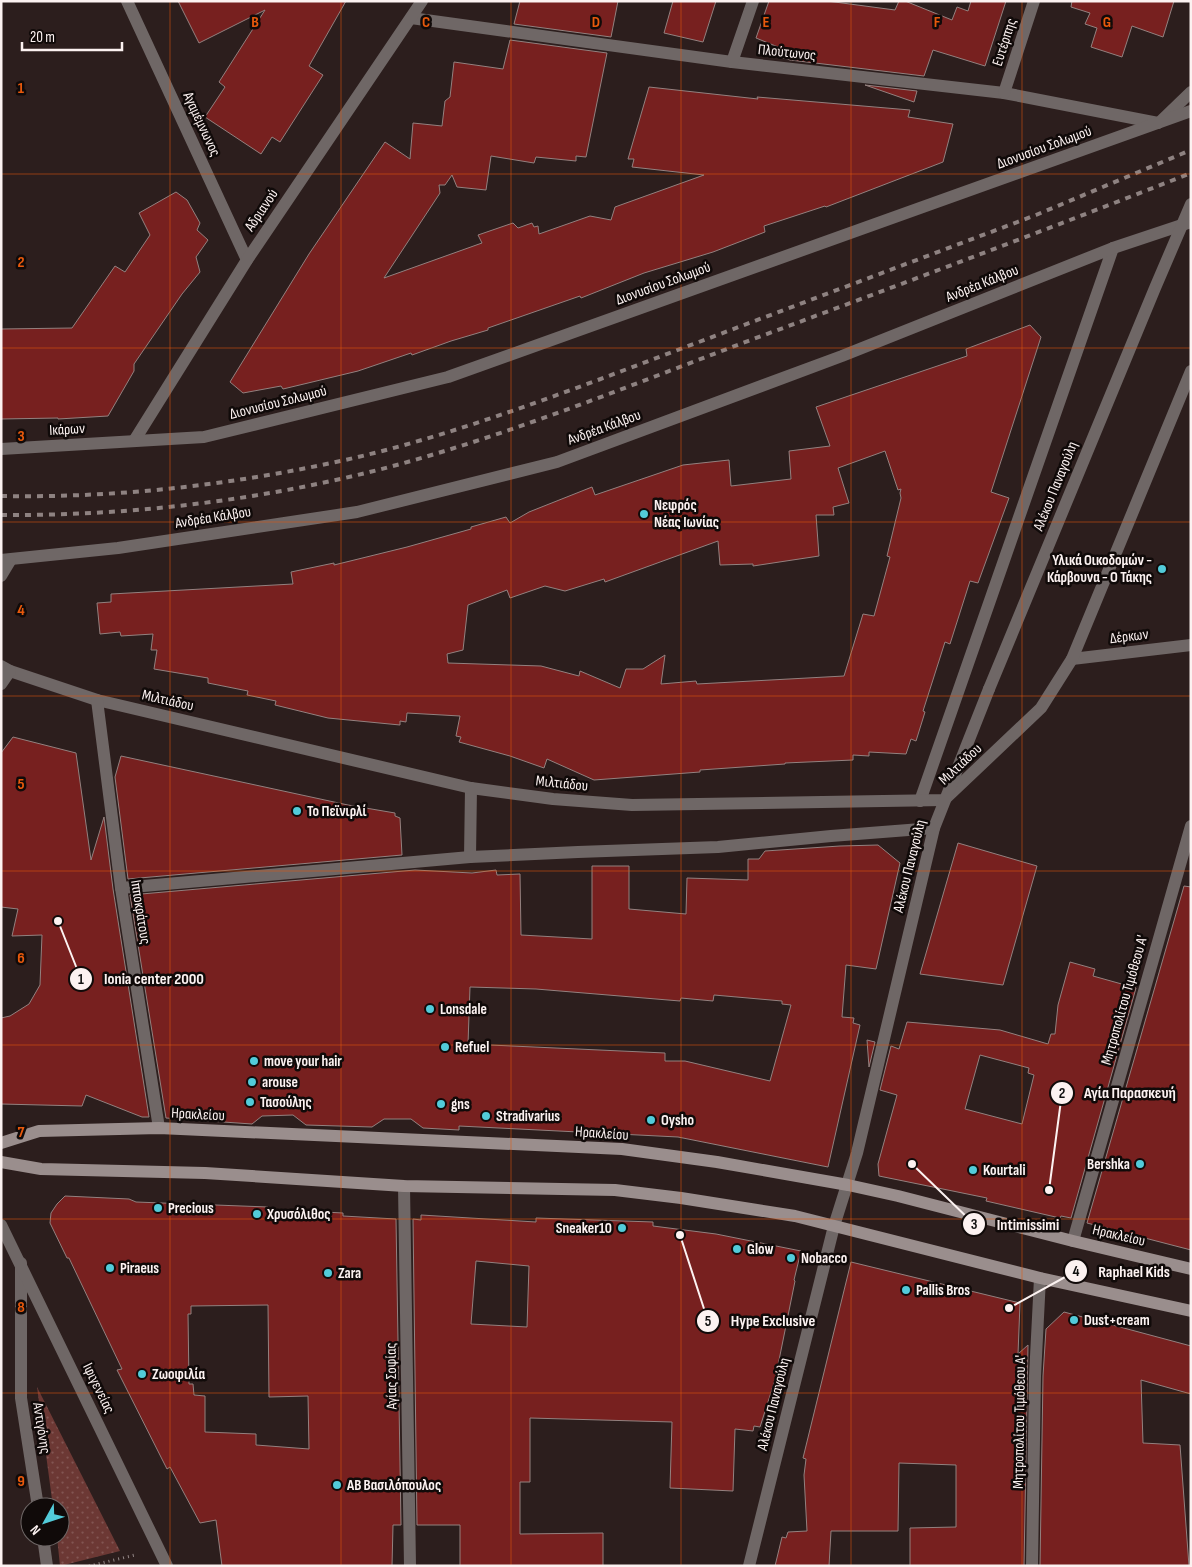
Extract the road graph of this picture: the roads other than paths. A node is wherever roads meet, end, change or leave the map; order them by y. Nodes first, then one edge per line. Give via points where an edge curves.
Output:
1 (127, 1) edge
2 (422, 1) edge
3 (753, 1) edge
4 (1034, 1) edge
5 (411, 18) junction
6 (732, 62) junction
7 (1191, 92) edge
8 (1004, 93) junction
9 (1191, 111) edge
10 (1159, 124) junction
11 (1191, 204) edge
12 (1191, 222) edge
13 (1113, 248) junction
14 (247, 260) junction
15 (1191, 371) edge
16 (134, 441) junction
17 (1, 449) edge
18 (6, 560) edge
19 (1, 576) edge
20 (1191, 644) edge
21 (1072, 659) junction
22 (6, 669) edge
23 (1, 684) edge
24 (97, 700) junction
25 (471, 788) junction
26 (944, 800) junction
27 (920, 801) junction
28 (1191, 826) edge
29 (934, 828) junction
30 (470, 858) junction
31 (121, 888) junction
32 (159, 1128) junction
33 (1, 1143) edge
34 (1, 1162) edge
35 (848, 1185) junction
36 (404, 1186) junction
37 (1, 1225) edge
38 (834, 1226) junction
39 (1072, 1241) junction
40 (21, 1263) junction
41 (1191, 1269) edge
42 (1040, 1278) junction
43 (1191, 1311) edge
44 (36, 1497) edge
45 (44, 1547) edge
46 (47, 1566) edge
47 (167, 1566) edge
48 (410, 1566) edge
49 (748, 1566) edge
50 (1032, 1566) edge

1 - 14 street, Αγαμέμνωνος
2 - 5 street, Αδριανού
3 - 6 street
4 - 8 street, Ευτέρπης
5 - 6 street, Πλούτωνος
5 - 14 street, Αδριανού
6 - 8 street, Πλούτωνος
7 - 10 street
8 - 10 street, Πλούτωνος
9 - 10 street, Διονυσίου Σολωμού
10 - 16 street, Διονυσίου Σολωμού via 448,377 204,437
11 - 26 street, Αλέκου Παναγούλη, bridge
12 - 13 street, Ανδρέα Κάλβου
13 - 18 street, Ανδρέα Κάλβου via 842,356 557,462 357,512 118,548
13 - 27 street
14 - 16 street, Αδριανού
15 - 21 street, Μιλτιάδου
16 - 17 street, Ικάρων
18 - 19 street
20 - 21 street, Δέρκων
21 - 26 street, Μιλτιάδου via 1041,708
22 - 23 street
22 - 24 street, Μιλτιάδου
24 - 25 street, Μιλτιάδου
24 - 31 street, Ιπποκράτους
25 - 27 street, Μιλτιάδου via 632,805
25 - 30 street
26 - 27 street, Μιλτιάδου
26 - 29 street, Αλέκου Παναγούλη
28 - 39 street, Μητροπολίτου Τιμόθεου Α'
29 - 30 street via 718,847
29 - 35 street, Αλέκου Παναγούλη
30 - 31 street
31 - 32 street, Ιπποκράτους
32 - 33 main road, Ηρακλείου via 39,1132
32 - 35 main road, Ηρακλείου via 622,1149
34 - 36 main road via 40,1170 205,1173
35 - 38 street, Αλέκου Παναγούλη
35 - 39 main road, Ηρακλείου
36 - 38 main road via 614,1190 776,1213
36 - 48 street, Αγίας Σοφίας
37 - 40 street, Ιφιγενείας
38 - 42 main road
38 - 49 street, Αλέκου Παναγούλη
39 - 41 main road, Ηρακλείου
40 - 44 street, Αντιγόνης via 21,1398
40 - 47 street, Ιφιγενείας
42 - 43 main road
42 - 50 street, Μητροπολίτου Τιμόθεου Α'
45 - 46 street

